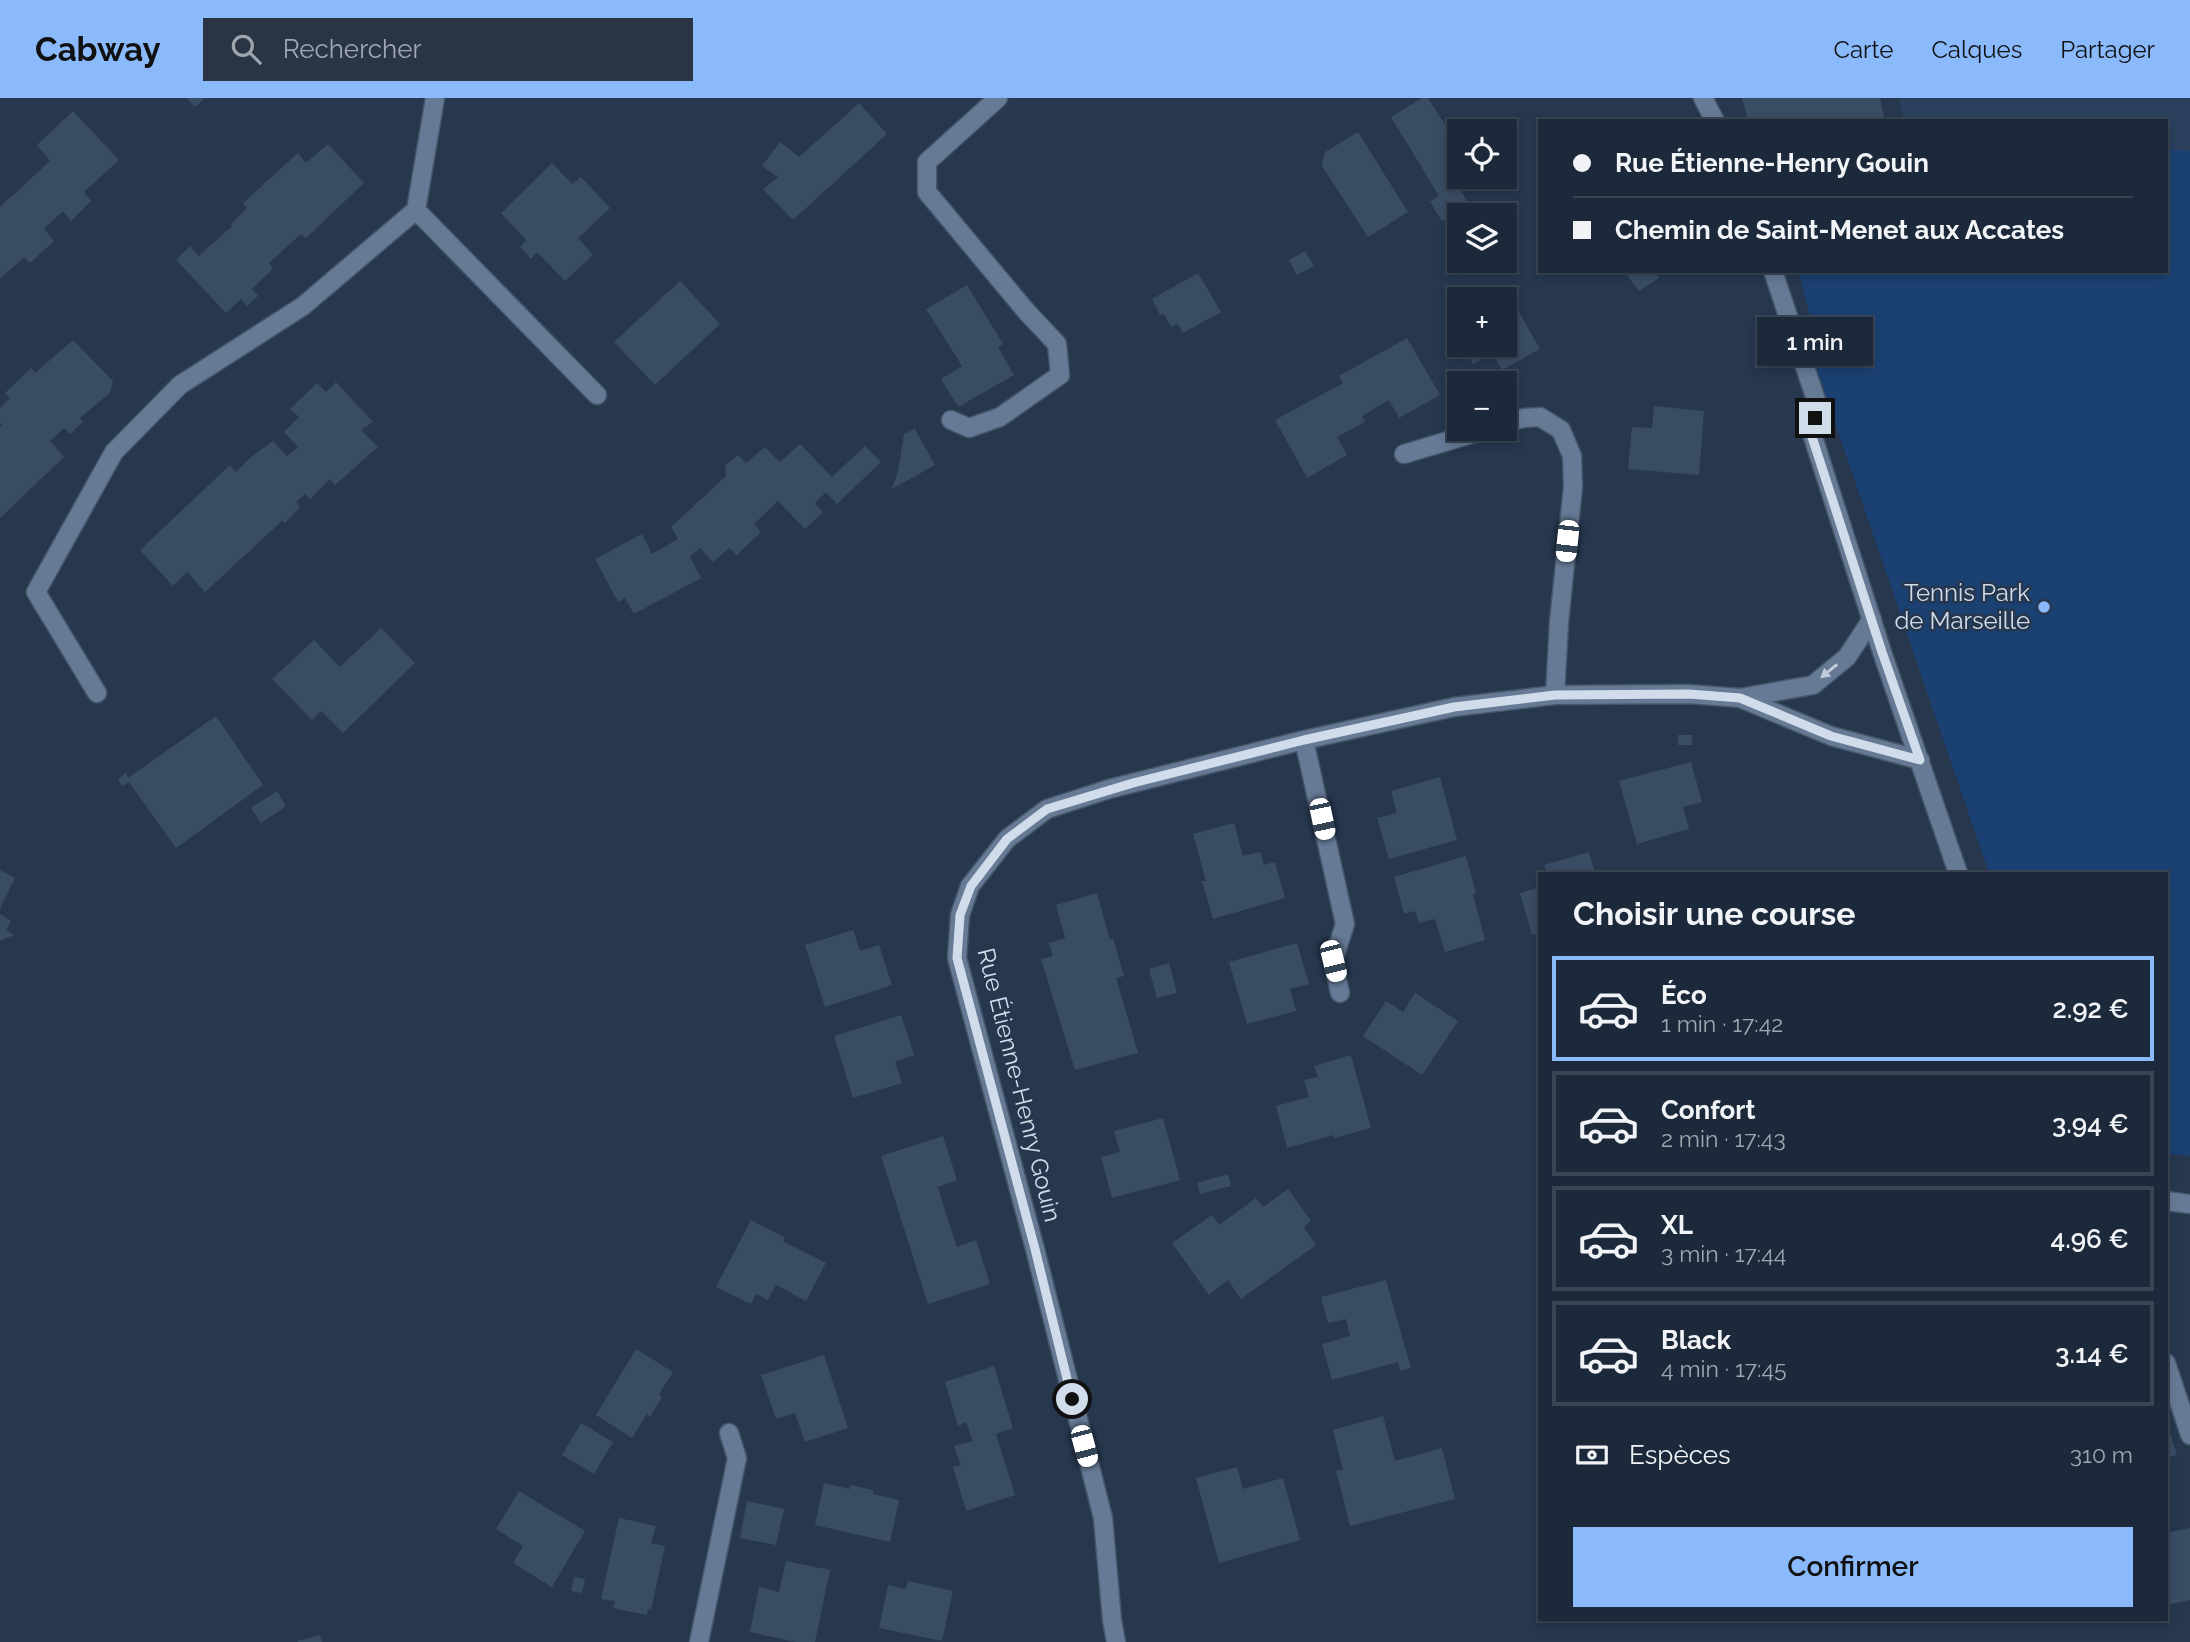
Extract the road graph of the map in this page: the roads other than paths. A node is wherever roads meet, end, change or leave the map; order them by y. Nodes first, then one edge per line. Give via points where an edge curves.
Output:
1 (435, 98) edge
2 (998, 98) edge
3 (1703, 98) edge
4 (1713, 119) edge
5 (416, 210) junction
6 (1774, 273) edge
7 (597, 395) dead end
8 (951, 420) dead end
9 (1517, 420) edge
10 (1448, 441) edge
11 (1404, 454) dead end
12 (1872, 619) junction
13 (97, 693) dead end
14 (1555, 695) junction
15 (1740, 698) junction
16 (1304, 740) junction
17 (1920, 760) junction
18 (1958, 872) edge
19 (1340, 993) dead end
20 (2168, 1201) edge
21 (2190, 1204) edge
22 (2168, 1369) edge
23 (729, 1433) dead end
24 (2190, 1435) edge
25 (699, 1642) edge
26 (1116, 1642) edge

1 - 5 street
2 - 8 street via 927,162 927,192 1057,344 1060,375 1000,417 969,428
3 - 4 street
5 - 7 street
5 - 13 street via 303,306 180,385 114,452 36,592
6 - 12 street via 1816,400 1812,437
9 - 14 street via 1540,417 1561,430 1572,456
10 - 11 street
12 -> 15 street, Rue Étienne-Henry Gouin via 1847,657 1813,685
12 - 17 street
14 - 15 street, Rue Étienne-Henry Gouin
14 - 16 street, Rue Étienne-Henry Gouin via 1454,707
15 - 17 street, Rue Étienne-Henry Gouin via 1831,736
16 - 19 street via 1345,924 1333,961
16 - 26 street, Rue Étienne-Henry Gouin via 1047,809 1007,839 971,886 960,915 957,958 1103,1517
17 - 18 street
20 - 21 street
22 - 24 street
23 - 25 street via 737,1458

